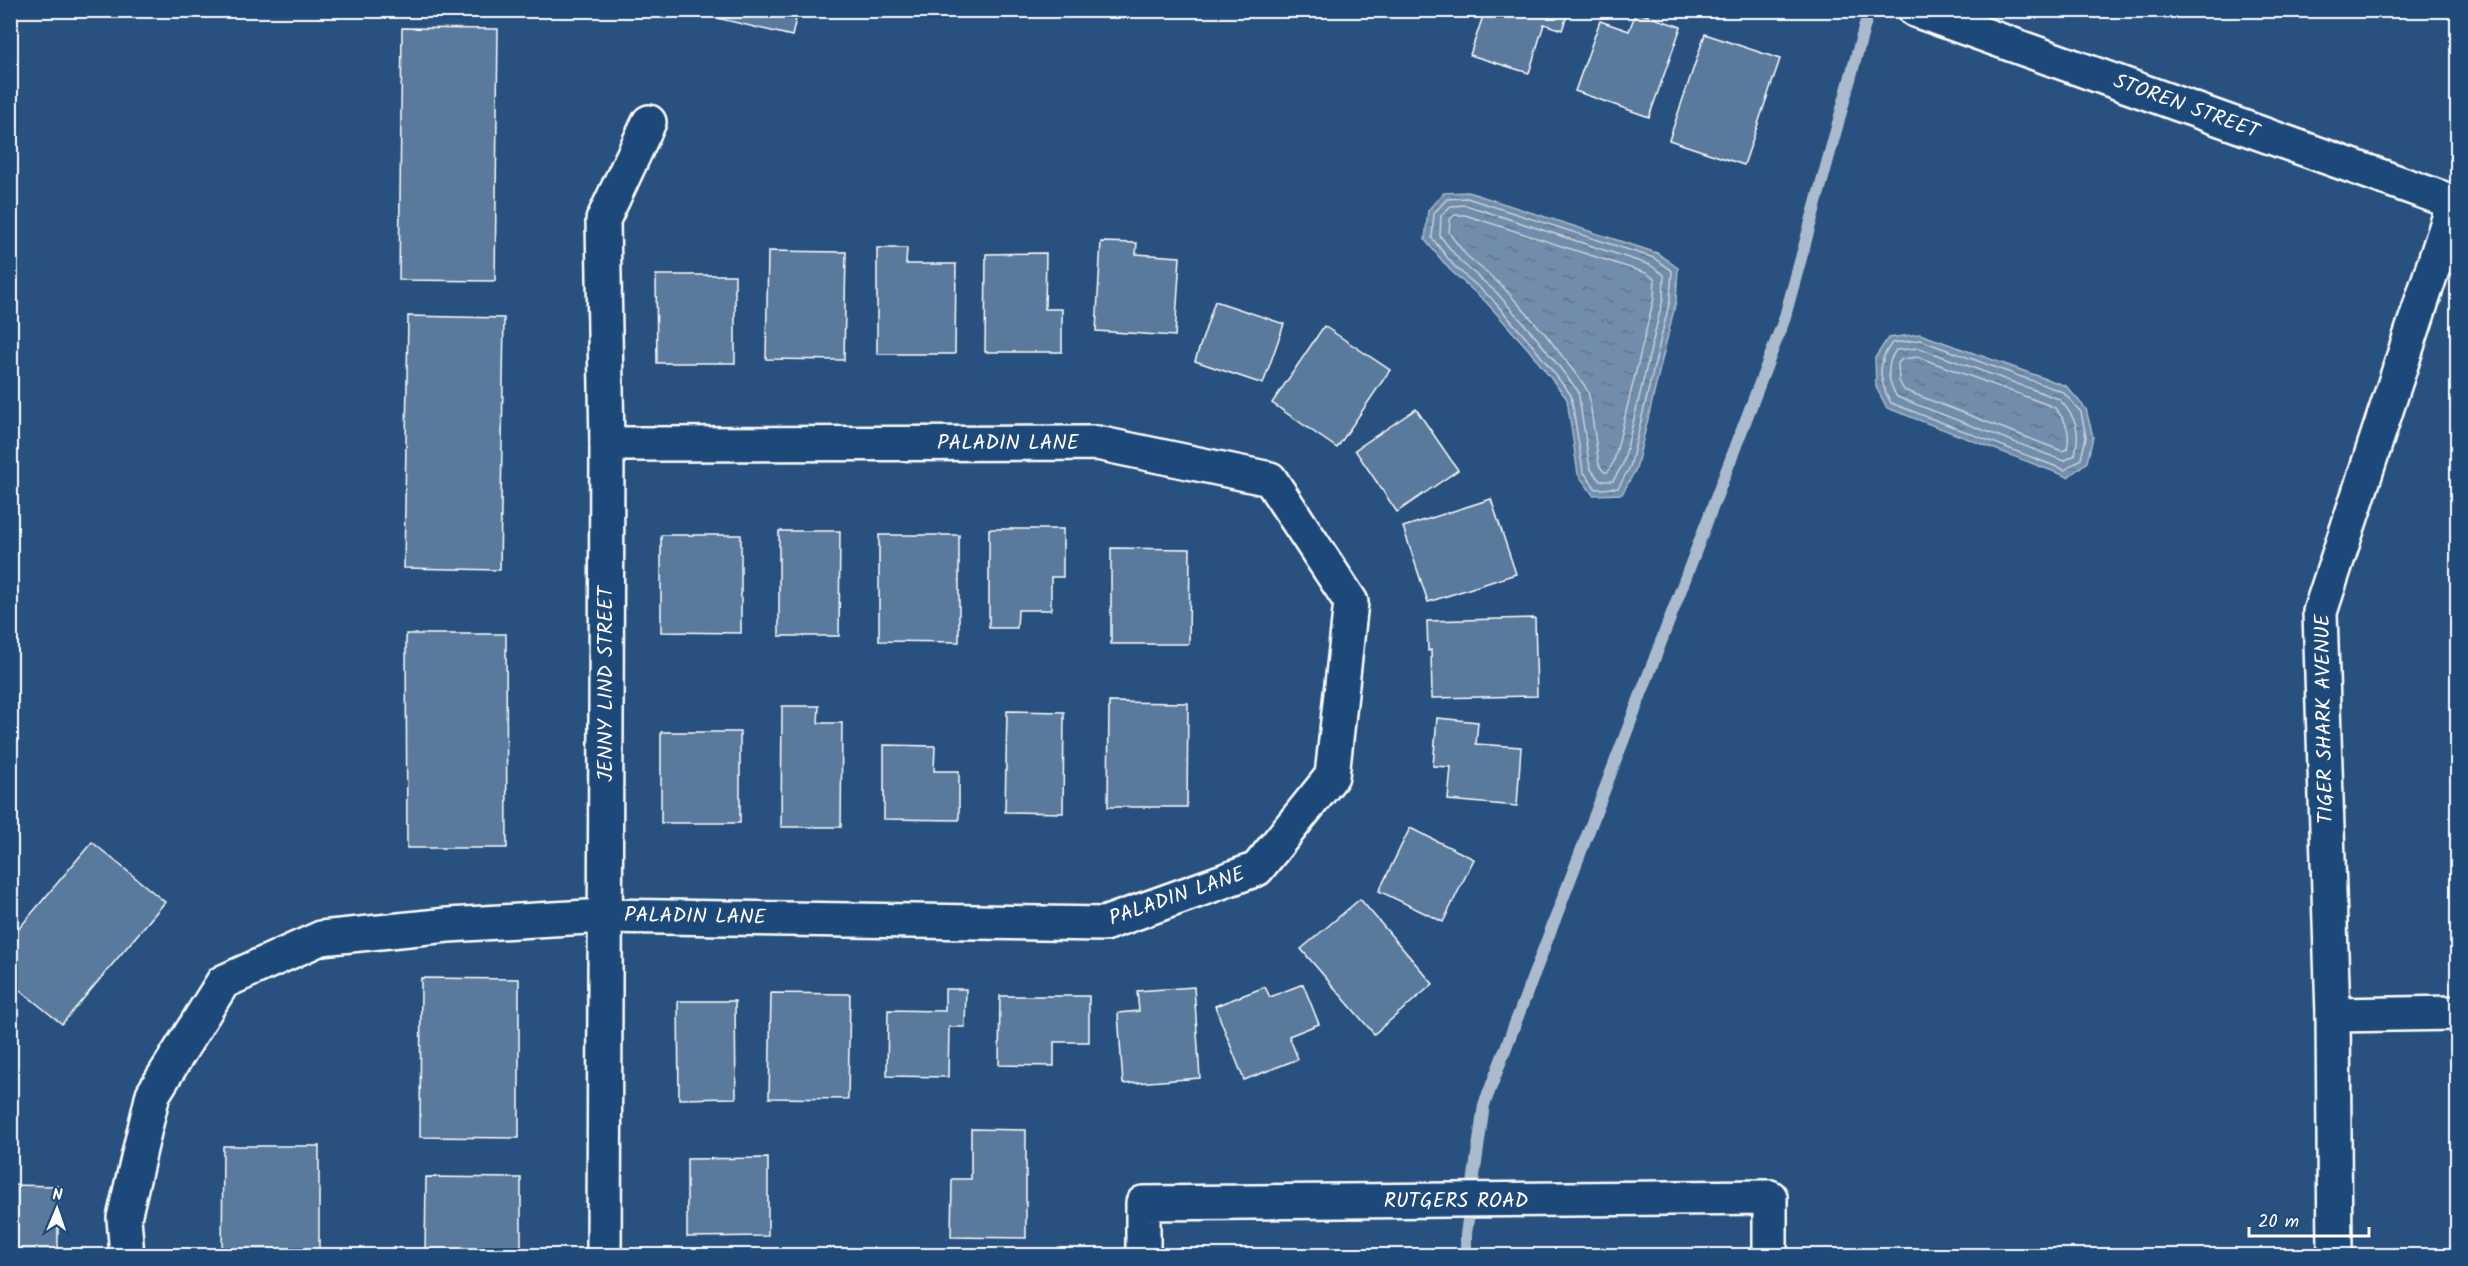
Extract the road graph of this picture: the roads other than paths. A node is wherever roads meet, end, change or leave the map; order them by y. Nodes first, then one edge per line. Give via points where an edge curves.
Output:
1 (1916, 11) edge
2 (649, 122) dead end
3 (2456, 203) edge
4 (607, 444) junction
5 (605, 916) junction
6 (2457, 1013) edge
7 (2333, 1015) junction
8 (127, 1256) edge
9 (604, 1256) edge
10 (1143, 1256) edge
11 (1770, 1256) edge
12 (2335, 1256) edge

1 - 3 street, STOREN STREET
2 - 4 street, JENNY LIND STREET via 603,220
3 - 7 street, TIGER SHARK AVENUE via 2320,612
4 - 5 street, JENNY LIND STREET
4 - 5 street, PALADIN LANE via 1097,443 1270,479 1351,602 1332,776 1257,869 1104,924
5 - 8 street, PALADIN LANE via 448,925 321,938 223,982 153,1094 124,1218
5 - 9 street, JENNY LIND STREET
6 - 7 street
7 - 12 street, TIGER SHARK AVENUE
10 - 11 street, RUTGERS ROAD via 1143,1203 1770,1197

